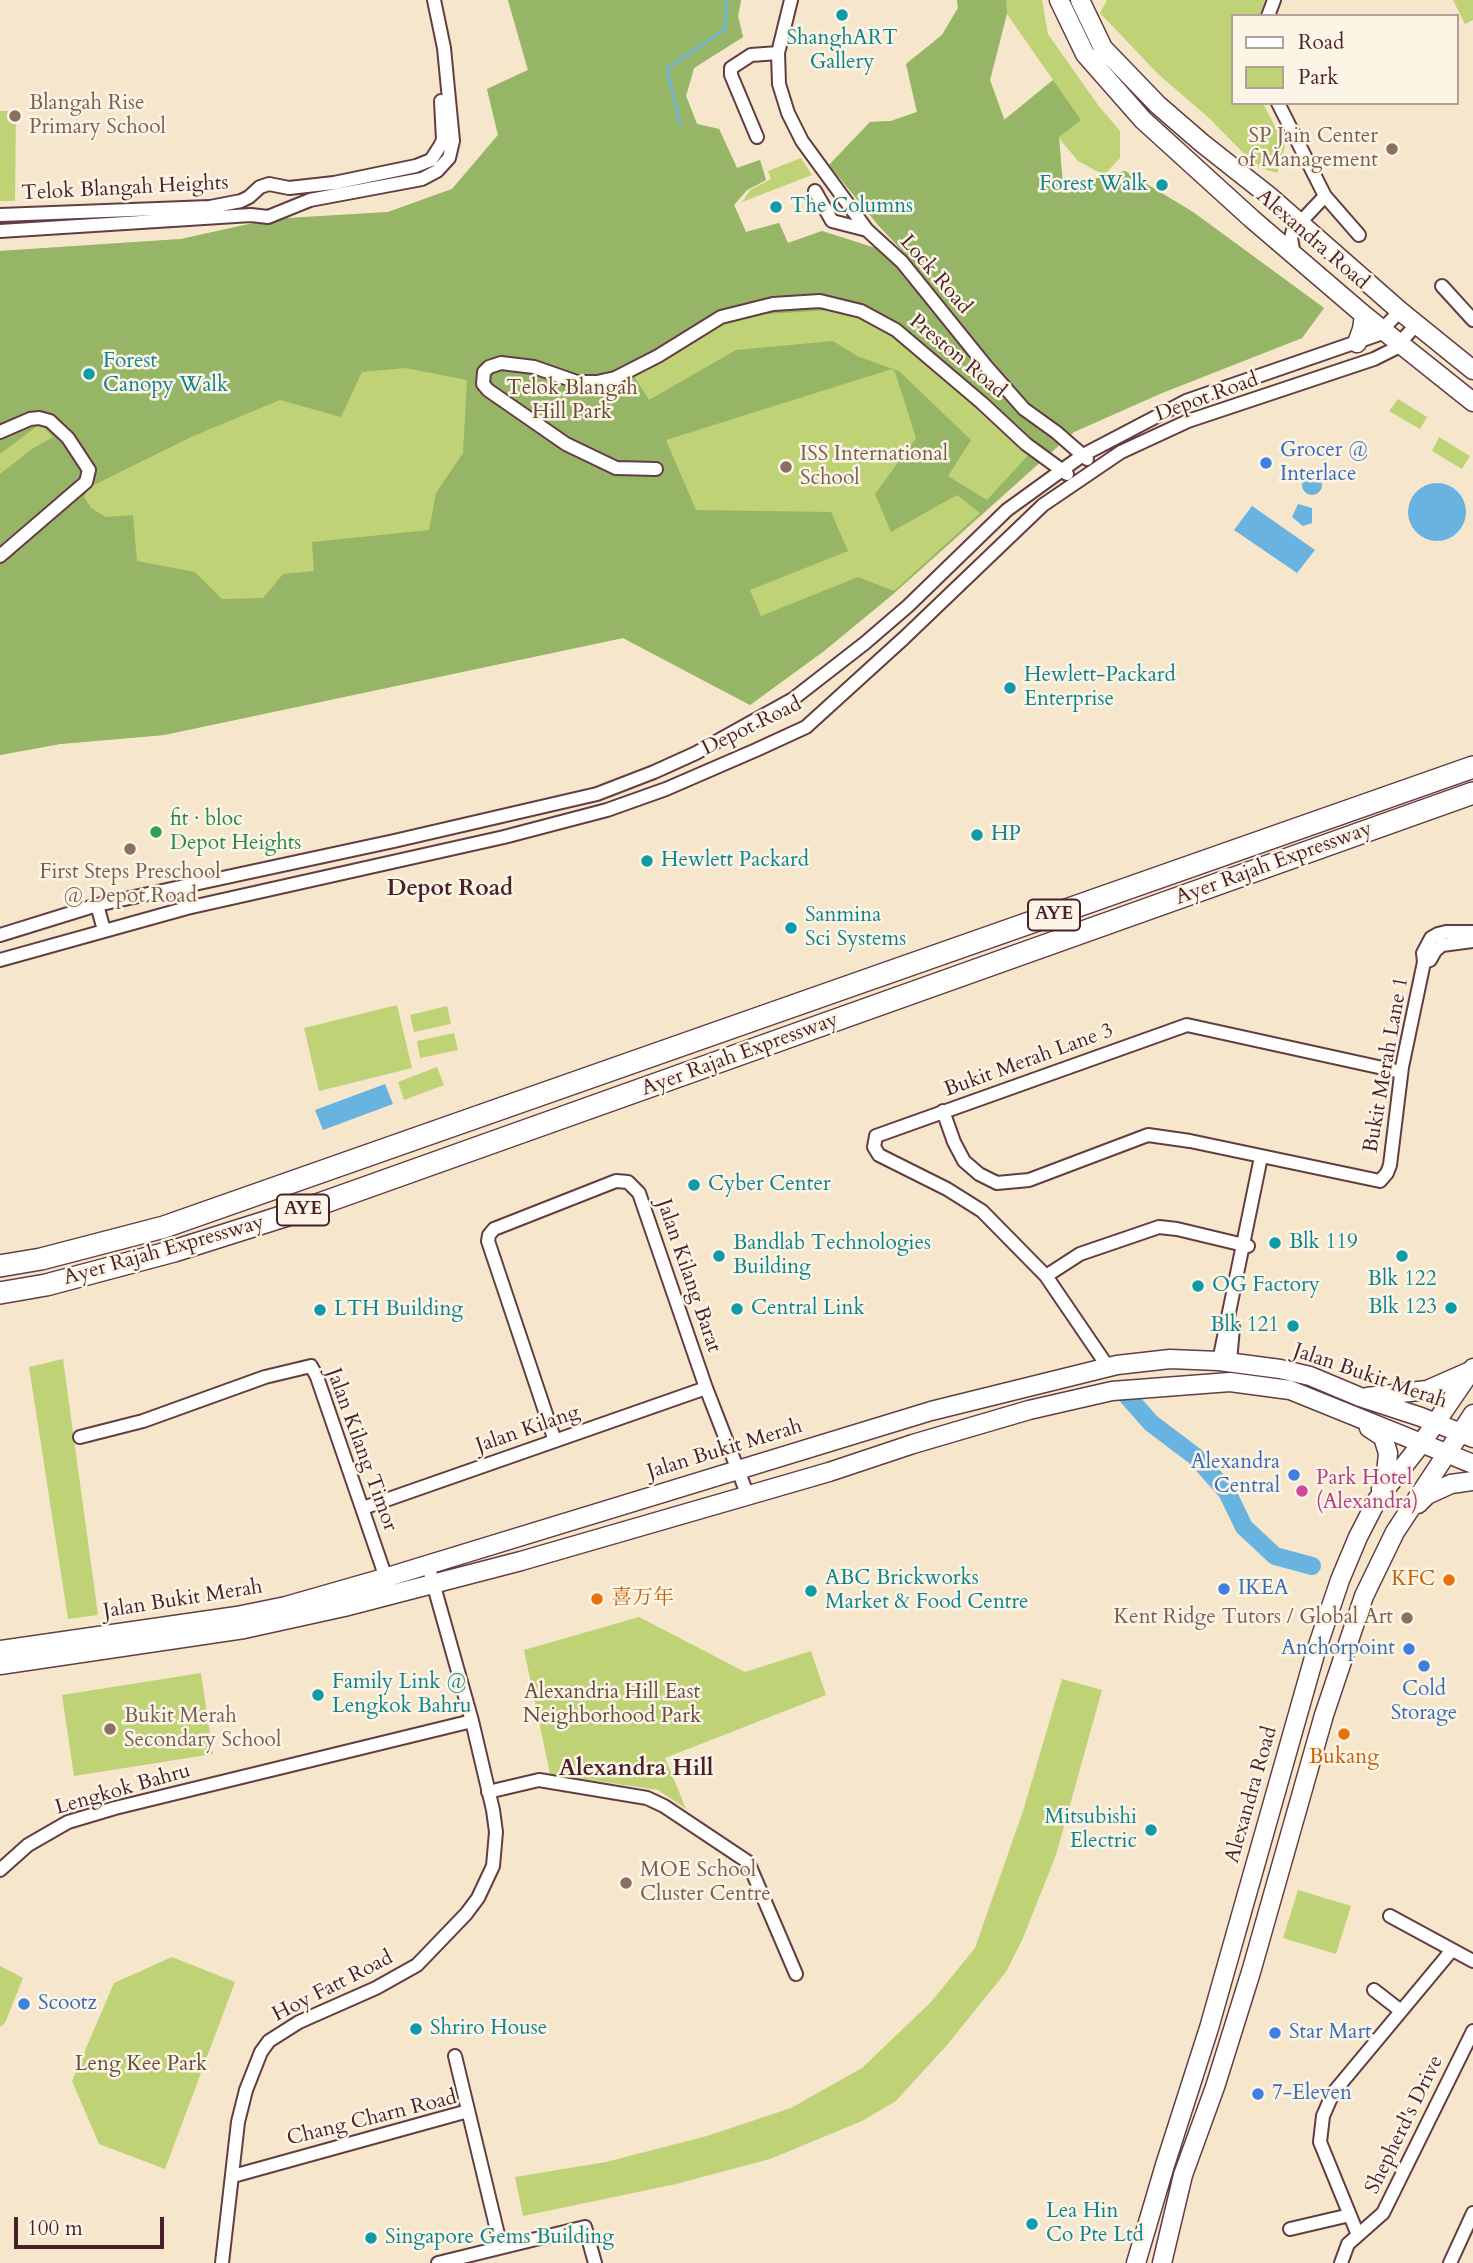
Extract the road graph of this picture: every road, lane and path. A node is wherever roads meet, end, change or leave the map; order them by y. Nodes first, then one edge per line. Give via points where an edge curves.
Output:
1 (428, 0) edge
2 (435, 0) edge
3 (792, 0) edge
4 (1059, 0) edge
5 (1080, 0) edge
6 (439, 43) junction
7 (778, 53) junction
8 (1279, 105) edge
9 (757, 137) dead end
10 (289, 188) junction
11 (815, 191) dead end
12 (1269, 196) junction
13 (1325, 196) junction
14 (288, 210) junction
15 (0, 215) edge
16 (1252, 219) junction
17 (1300, 223) junction
18 (867, 230) junction
19 (0, 231) edge
20 (1359, 234) dead end
21 (1294, 255) junction
22 (1442, 286) dead end
23 (1400, 312) junction
24 (1364, 315) junction
25 (1473, 320) edge
26 (1416, 324) junction
27 (1382, 329) junction
28 (1400, 342) junction
29 (1357, 343) junction
30 (1473, 370) edge
31 (1473, 402) edge
32 (0, 432) edge
33 (1083, 455) junction
34 (1096, 468) junction
35 (656, 469) dead end
36 (1062, 469) junction
37 (1076, 482) junction
38 (0, 556) edge
39 (1473, 767) edge
40 (1473, 793) edge
41 (97, 905) junction
42 (104, 930) junction
43 (1473, 932) edge
44 (0, 934) edge
45 (1473, 941) edge
46 (0, 960) edge
47 (1424, 962) junction
48 (1401, 1072) junction
49 (943, 1111) junction
50 (1263, 1158) junction
51 (1245, 1245) junction
52 (0, 1266) edge
53 (1046, 1276) junction
54 (0, 1293) edge
55 (1225, 1362) junction
56 (1108, 1367) junction
57 (1472, 1369) edge
58 (706, 1388) junction
59 (991, 1395) junction
60 (1360, 1397) junction
61 (1473, 1414) edge
62 (1352, 1416) junction
63 (998, 1419) junction
64 (1434, 1422) junction
65 (1467, 1435) edge
66 (80, 1437) dead end
67 (555, 1441) junction
68 (1421, 1444) junction
69 (1448, 1455) junction
70 (1473, 1464) edge
71 (739, 1470) junction
72 (1473, 1480) edge
73 (748, 1496) junction
74 (1377, 1500) junction
75 (363, 1508) junction
76 (611, 1508) junction
77 (1405, 1516) junction
78 (647, 1525) junction
79 (428, 1565) junction
80 (1343, 1573) junction
81 (1374, 1573) junction
82 (386, 1578) junction
83 (433, 1584) junction
84 (0, 1650) edge
85 (0, 1665) edge
86 (472, 1721) junction
87 (488, 1793) junction
88 (0, 1870) edge
89 (1390, 1916) dead end
90 (1452, 1950) junction
91 (1473, 1961) edge
92 (796, 1974) dead end
93 (1374, 1990) dead end
94 (1401, 2011) junction
95 (1473, 2031) edge
96 (455, 2056) dead end
97 (468, 2111) junction
98 (1163, 2170) junction
99 (1183, 2175) junction
100 (233, 2176) junction
101 (1473, 2213) edge
102 (1350, 2215) junction
103 (1290, 2229) dead end
104 (1358, 2235) junction
105 (501, 2247) junction
106 (222, 2263) edge
107 (438, 2263) edge
108 (595, 2263) edge
109 (1136, 2263) edge
110 (1162, 2263) edge
111 (1341, 2263) edge
112 (1450, 2263) edge

1 - 6 street
2 - 6 street
3 - 7 street, Lock Road
4 - 16 main road, Alexandra Road via 1084,54 1143,120
5 - 12 main road, Alexandra Road via 1103,48 1202,143
6 - 10 street, Telok Blangah Heights via 443,140 431,160 334,183
6 - 14 street, Telok Blangah Heights via 453,141 449,158 422,179 310,200
7 - 9 street via 751,55 731,68
7 - 18 street, Lock Road via 779,84 802,141
8 - 13 street
10 - 14 street via 292,202
10 - 15 street, Telok Blangah Heights via 269,184 241,201 209,207
11 - 18 street via 832,221
12 - 16 main road via 1272,211 1267,217
12 - 17 main road, Alexandra Road
13 - 17 street
13 - 20 street
14 - 19 street, Telok Blangah Heights via 268,216
16 - 21 main road, Alexandra Road
17 - 21 street via 1291,238
17 - 23 main road, Alexandra Road
18 - 33 street, Lock Road via 902,262 1024,409
21 - 24 main road, Alexandra Road
22 - 25 street
23 - 26 main road, Alexandra Road
23 - 27 street, Depot Road
24 - 27 main road, Alexandra Road
24 - 29 main road
26 - 28 street, Depot Road
26 - 30 main road, Alexandra Road
27 - 28 main road, Alexandra Road
27 - 29 street, Depot Road
28 - 31 main road, Alexandra Road
28 - 34 street, Depot Road via 1374,359 1188,421
29 - 33 street, Depot Road via 1186,401
32 - 38 street via 30,419 50,421 89,470 86,482
33 - 34 street, Lock Road
33 - 36 street, Depot Road
34 - 37 street, Depot Road
35 - 36 street, Preston Road via 616,468 566,444 488,390 483,384 484,372 501,363 534,367 577,382 597,382 658,356 721,317 774,304 820,301 861,311 896,330 1026,444
36 - 37 street, Preston Road
36 - 41 street, Depot Road via 1007,510 908,606 793,699 654,772 561,802
37 - 42 street, Depot Road via 1043,505 806,727 607,810
39 - 52 highway, Ayer Rajah Expressway / AYE via 286,1186 164,1227
40 - 54 highway, Ayer Rajah Expressway / AYE via 297,1212 174,1251
41 - 42 street
41 - 44 street, Depot Road
42 - 46 street, Depot Road
43 - 47 street, Bukit Merah Lane 1 via 1438,934 1427,944
45 - 47 street, Bukit Merah Lane 1 via 1442,945
47 - 48 street, Bukit Merah Lane 1
48 - 49 street, Bukit Merah Lane 3 via 1187,1025
48 - 50 street, Bukit Merah Lane 1 via 1390,1165 1380,1181
49 - 50 street, Bukit Merah Lane 3 via 964,1161 998,1183 1029,1180 1148,1135
49 - 53 street via 876,1136 876,1151 982,1211
50 - 51 street
51 - 53 street via 1159,1227 1080,1254
51 - 55 street
53 - 56 street
55 - 56 main road, Jalan Bukit Merah via 1170,1359
55 - 60 main road, Jalan Bukit Merah via 1310,1376
56 - 59 main road, Jalan Bukit Merah
57 - 60 main road via 1427,1390
57 - 64 main road, Alexandra Road
58 - 67 street, Jalan Kilang
58 - 67 street, Jalan Kilang Barat via 639,1193 628,1182 616,1181 494,1229 489,1236
58 - 71 street, Jalan Kilang Barat
59 - 63 main road
59 - 71 main road, Jalan Bukit Merah
60 - 64 main road, Jalan Bukit Merah
61 - 65 main road
62 - 63 main road, Jalan Bukit Merah via 1290,1390 1230,1382 1111,1391
62 - 68 main road, Jalan Bukit Merah
62 - 74 main road via 1383,1437 1388,1453
63 - 73 main road, Jalan Bukit Merah
64 - 65 main road, Jalan Bukit Merah
64 - 68 main road, Alexandra Road
65 - 69 main road
66 - 75 street, Jalan Kilang Timor via 311,1366
67 - 75 street, Jalan Kilang
68 - 69 main road, Jalan Bukit Merah
68 - 74 main road, Alexandra Road
69 - 70 main road, Jalan Bukit Merah
69 - 77 main road
71 - 73 street, Jalan Kilang Barat
71 - 76 main road, Jalan Bukit Merah
72 - 77 main road via 1427,1495
73 - 78 main road, Jalan Bukit Merah
74 - 80 main road, Alexandra Road
75 - 82 street, Jalan Kilang Timor
76 - 78 main road via 622,1525
76 - 79 main road, Jalan Bukit Merah
77 - 81 main road
78 - 83 main road, Jalan Bukit Merah
79 - 82 main road, Jalan Bukit Merah
79 - 83 street, Hoy Fatt Road
80 - 81 main road via 1361,1563
80 - 98 main road, Alexandra Road
81 - 99 main road via 1345,1648 1251,1972
82 - 84 main road, Jalan Bukit Merah via 237,1616
83 - 85 main road, Jalan Bukit Merah via 244,1629
83 - 86 street, Hoy Fatt Road
86 - 87 street, Hoy Fatt Road
86 - 88 street, Lengkok Bahru via 68,1822 28,1845
87 - 92 street via 539,1780 647,1798 664,1805 748,1862
87 - 100 street, Hoy Fatt Road via 495,1849 490,1876 478,1898 417,1965 299,2022 270,2041 246,2090
89 - 90 street
90 - 91 street
90 - 94 street
93 - 94 street
94 - 102 street via 1333,2093 1323,2116 1320,2142
95 - 104 street, Shepherd's Drive via 1382,2213
96 - 97 street
97 - 100 street, Chang Charn Road
97 - 105 street, Chang Charn Road
98 - 99 main road via 1169,2184
98 - 109 main road, Alexandra Road
99 - 110 main road
100 - 106 street, Hoy Fatt Road
101 - 112 street
102 - 103 street
102 - 104 street
104 - 111 street, Shepherd's Drive via 1348,2244
105 - 107 street
105 - 108 street via 585,2227

